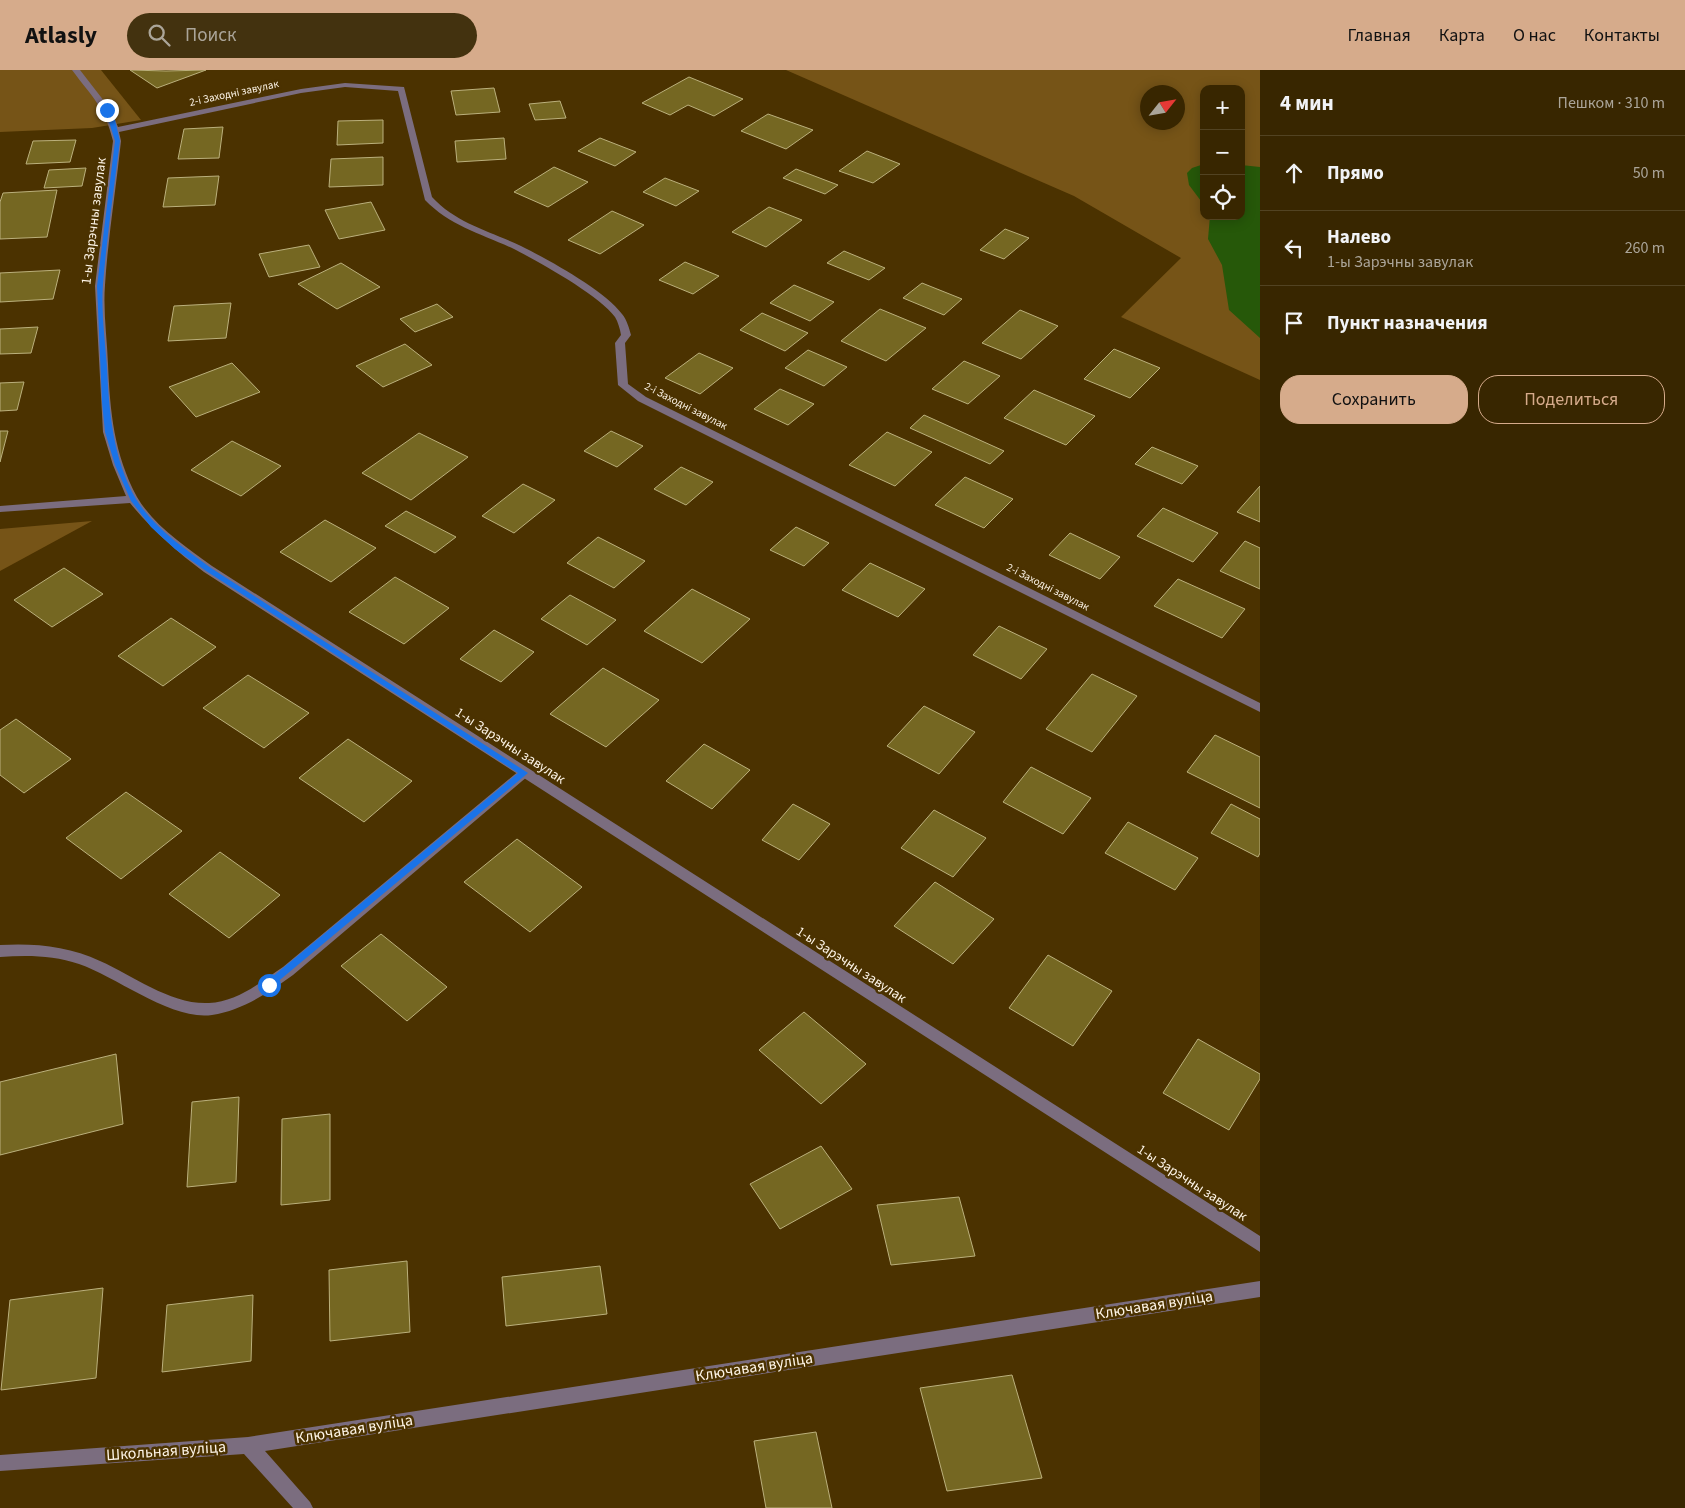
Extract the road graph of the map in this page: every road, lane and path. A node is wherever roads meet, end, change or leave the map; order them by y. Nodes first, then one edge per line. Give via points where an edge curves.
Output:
1 (76, 70) edge
2 (116, 130) junction
3 (133, 499) junction
4 (0, 509) edge
5 (1260, 708) edge
6 (524, 773) junction
7 (0, 951) edge
8 (1260, 1245) edge
9 (1260, 1289) edge
10 (248, 1445) junction
11 (0, 1463) edge
12 (304, 1508) edge

1 - 2 street, 1-ы Зарэчны завулак via 107,110
2 - 3 street, 1-ы Зарэчны завулак via 100,286 104,392 108,432
2 - 5 street, 2-і Заходні завулак via 345,84 401,89 428,198 452,220 517,248 613,309 623,323 626,335 620,344 623,385 660,408
3 - 4 street
3 - 6 street, 1-ы Зарэчны завулак via 154,525 201,564
6 - 7 street via 288,971 250,997 229,1006 189,1009 68,955 42,950
6 - 8 street, 1-ы Зарэчны завулак
9 - 10 street, Ключавая вуліца
10 - 11 street, Школьная вуліца
10 - 12 street

